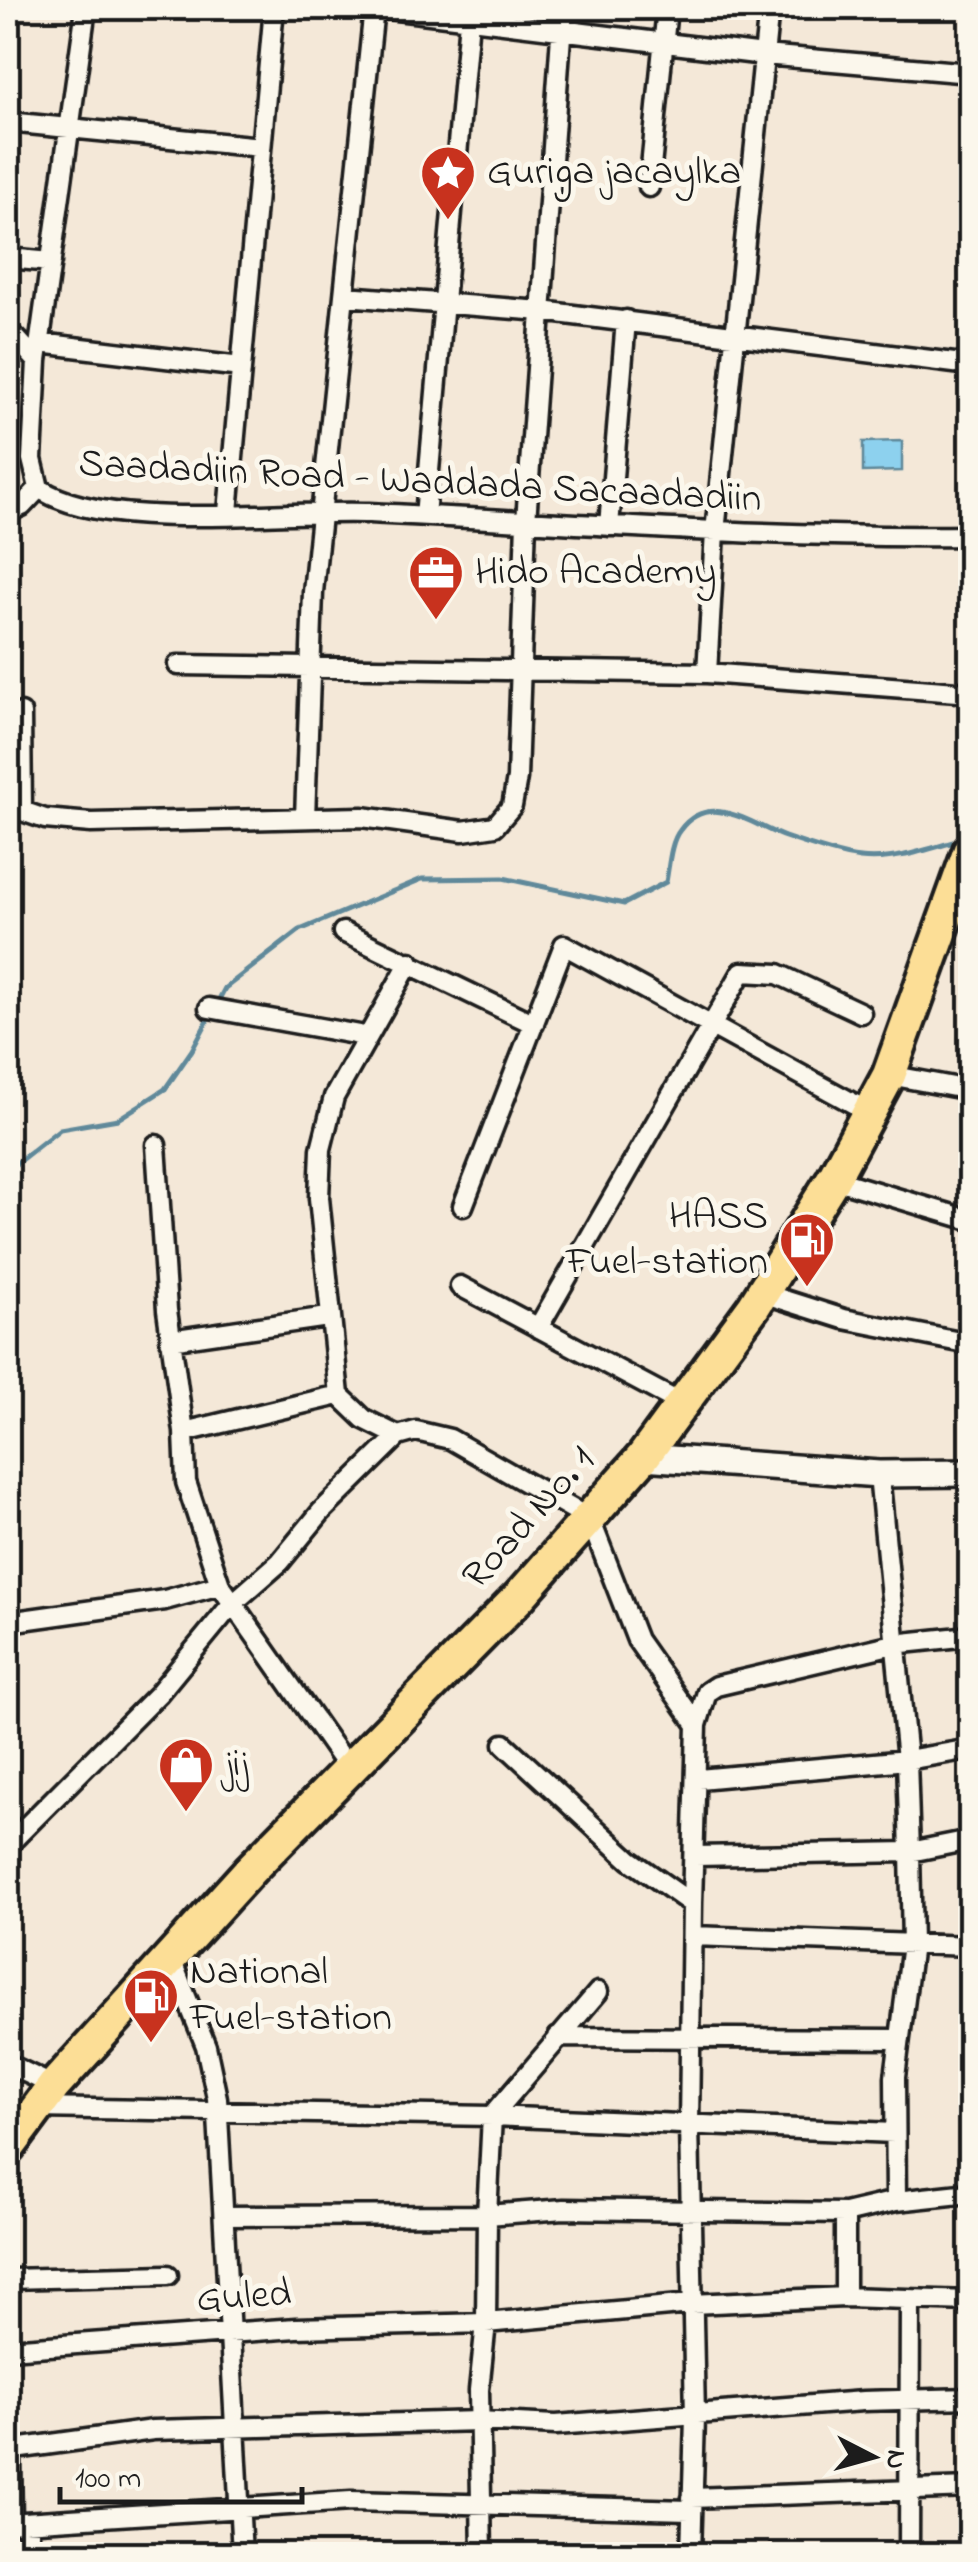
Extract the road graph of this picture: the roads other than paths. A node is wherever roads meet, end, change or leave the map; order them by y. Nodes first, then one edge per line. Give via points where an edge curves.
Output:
1 (86, 8) edge
2 (274, 8) edge
3 (377, 8) edge
4 (563, 8) edge
5 (666, 8) edge
6 (769, 8) edge
7 (478, 16) edge
8 (560, 31) junction
9 (663, 43) junction
10 (764, 55) junction
11 (970, 73) edge
12 (8, 122) edge
13 (69, 128) junction
14 (261, 147) junction
15 (649, 186) dead end
16 (8, 258) edge
17 (51, 262) junction
18 (345, 296) junction
19 (444, 304) junction
20 (542, 311) junction
21 (626, 320) junction
22 (735, 333) junction
23 (8, 338) edge
24 (39, 352) junction
25 (970, 365) edge
26 (241, 367) junction
27 (39, 488) junction
28 (8, 512) edge
29 (228, 512) junction
30 (323, 512) junction
31 (425, 516) junction
32 (526, 522) junction
33 (609, 526) junction
34 (715, 532) junction
35 (970, 536) edge
36 (178, 666) dead end
37 (311, 668) junction
38 (518, 670) junction
39 (707, 673) junction
40 (970, 692) edge
41 (21, 713) dead end
42 (305, 818) junction
43 (969, 861) edge
44 (343, 932) dead end
45 (410, 962) junction
46 (209, 1008) dead end
47 (861, 1013) dead end
48 (534, 1024) junction
49 (711, 1026) junction
50 (365, 1036) junction
51 (889, 1074) junction
52 (970, 1090) edge
53 (869, 1112) junction
54 (156, 1145) dead end
55 (833, 1179) junction
56 (463, 1206) dead end
57 (970, 1220) edge
58 (460, 1286) dead end
59 (762, 1293) junction
60 (328, 1317) junction
61 (538, 1328) junction
62 (170, 1340) junction
63 (970, 1344) edge
64 (339, 1395) junction
65 (682, 1404) junction
66 (184, 1432) junction
67 (398, 1436) junction
68 (644, 1457) junction
69 (970, 1473) edge
70 (878, 1474) junction
71 (590, 1518) junction
72 (220, 1585) junction
73 (232, 1604) junction
74 (8, 1622) edge
75 (970, 1636) edge
76 (894, 1644) junction
77 (698, 1726) junction
78 (504, 1744) dead end
79 (970, 1749) edge
80 (907, 1760) junction
81 (348, 1768) junction
82 (699, 1779) junction
83 (970, 1840) edge
84 (8, 1845) edge
85 (910, 1852) junction
86 (694, 1856) junction
87 (692, 1904) junction
88 (693, 1936) junction
89 (912, 1944) junction
90 (970, 1946) edge
91 (170, 1957) junction
92 (598, 1992) dead end
93 (690, 2036) junction
94 (558, 2037) junction
95 (900, 2039) junction
96 (8, 2064) edge
97 (45, 2097) junction
98 (218, 2113) junction
99 (492, 2116) junction
100 (690, 2124) junction
101 (894, 2133) junction
102 (8, 2148) edge
103 (970, 2193) edge
104 (896, 2201) junction
105 (692, 2212) junction
106 (845, 2213) junction
107 (224, 2216) junction
108 (487, 2216) junction
109 (168, 2275) dead end
110 (8, 2279) edge
111 (845, 2297) junction
112 (970, 2301) edge
113 (910, 2302) junction
114 (691, 2304) junction
115 (486, 2323) junction
116 (226, 2335) junction
117 (8, 2349) edge
118 (970, 2398) edge
119 (907, 2399) junction
120 (695, 2416) junction
121 (479, 2420) junction
122 (235, 2427) junction
123 (9, 2450) edge
124 (970, 2488) edge
125 (910, 2490) junction
126 (483, 2504) junction
127 (691, 2504) junction
128 (242, 2510) junction
129 (16, 2522) edge
130 (30, 2554) edge
131 (242, 2554) edge
132 (482, 2554) edge
133 (691, 2554) edge
134 (909, 2554) edge

1 - 13 street, Saadadiin Road - Waddada Sacaadadiin
2 - 14 street
3 - 7 street
3 - 18 street
4 - 8 street
5 - 9 street
6 - 10 street
7 - 8 street
7 - 19 street
8 - 9 street
8 - 20 street
9 - 10 street
9 - 15 street
10 - 11 street
10 - 22 street
12 - 13 street
13 - 14 street
13 - 17 street, Saadadiin Road - Waddada Sacaadadiin
14 - 26 street
16 - 17 street
17 - 24 street, Saadadiin Road - Waddada Sacaadadiin
18 - 19 street
18 - 30 street
19 - 20 street
19 - 31 street
20 - 21 street
20 - 32 street
21 - 22 street
21 - 33 street
22 - 25 street
22 - 34 street
23 - 24 street
24 - 26 street
24 - 27 street, Saadadiin Road - Waddada Sacaadadiin via 32,459
26 - 29 street
27 - 28 street
27 - 29 street, Saadadiin Road - Waddada Sacaadadiin via 58,502 90,509
29 - 30 street, Saadadiin Road - Waddada Sacaadadiin
30 - 31 street, Saadadiin Road - Waddada Sacaadadiin
30 - 37 street
31 - 32 street, Saadadiin Road - Waddada Sacaadadiin
32 - 33 street, Saadadiin Road - Waddada Sacaadadiin
32 - 38 street
33 - 34 street, Saadadiin Road - Waddada Sacaadadiin
34 - 35 street, Saadadiin Road - Waddada Sacaadadiin
34 - 39 street
36 - 37 street
37 - 38 street
37 - 42 street
38 - 39 street
38 - 42 street via 517,778 512,806 494,826 463,832 362,817
39 - 40 street
41 - 42 street via 22,811 90,823
43 - 51 highway, Road No. 1
44 - 45 street
45 - 48 street
45 - 50 street
46 - 50 street
47 - 49 street via 756,970 742,972
48 - 49 street via 564,946
48 - 56 street
49 - 53 street
49 - 61 street
50 - 60 street via 334,1096 321,1149
51 - 52 street
51 - 53 highway, Road No. 1
53 - 55 highway, Road No. 1
54 - 62 street
55 - 57 street
55 - 59 highway, Road No. 1
58 - 61 street
59 - 63 street via 844,1319
59 - 65 highway, Road No. 1
60 - 62 street
60 - 64 street
61 - 65 street
62 - 66 street
64 - 66 street
64 - 67 street via 364,1420
65 - 68 highway, Road No. 1
66 - 72 street via 186,1482
67 - 71 street via 416,1431 450,1439
67 - 73 street
68 - 70 main road
68 - 71 highway, Road No. 1
69 - 70 main road
70 - 76 street
71 - 77 street via 637,1640
71 - 81 highway, Road No. 1
72 - 73 street
72 - 74 street via 165,1600
73 - 81 street
73 - 84 street via 158,1694
75 - 76 street
76 - 77 street via 716,1686 706,1692
76 - 80 street
77 - 82 street
78 - 87 street via 630,1860
79 - 80 street
80 - 82 street
80 - 85 street
81 - 91 highway, Road No. 1
82 - 86 street
83 - 85 street
85 - 86 street
85 - 89 street
86 - 87 street
87 - 88 street
88 - 89 street
88 - 93 street
89 - 90 street
89 - 95 street
91 - 97 highway, Road No. 1
91 - 98 street via 206,2046
92 - 94 street
93 - 94 street
93 - 95 street
93 - 100 street
94 - 99 street
95 - 101 street
96 - 97 street
97 - 98 street
97 - 102 highway, Road No. 1
98 - 99 street
98 - 107 street
99 - 100 street
99 - 108 street
100 - 101 street
100 - 105 street
101 - 104 street
103 - 104 street
104 - 106 street
105 - 106 street
105 - 108 street via 564,2209
105 - 114 street
106 - 111 street
107 - 108 street
107 - 116 street
108 - 115 street
109 - 110 street
111 - 113 street, Guled
111 - 114 street, Guled
112 - 113 street, Guled
113 - 119 street
114 - 115 street, Guled
114 - 120 street
115 - 116 street, Guled
115 - 121 street
116 - 117 street, Guled
116 - 122 street
118 - 119 street
119 - 120 street
119 - 125 street
120 - 121 street via 556,2425
120 - 127 street
121 - 122 street
121 - 126 street
122 - 123 street via 152,2430
122 - 128 street
123 - 129 street
124 - 125 street
125 - 127 street
125 - 134 street
126 - 127 street via 566,2510
126 - 128 street via 350,2501
126 - 132 street
127 - 133 street
128 - 129 street
128 - 131 street
129 - 130 street

